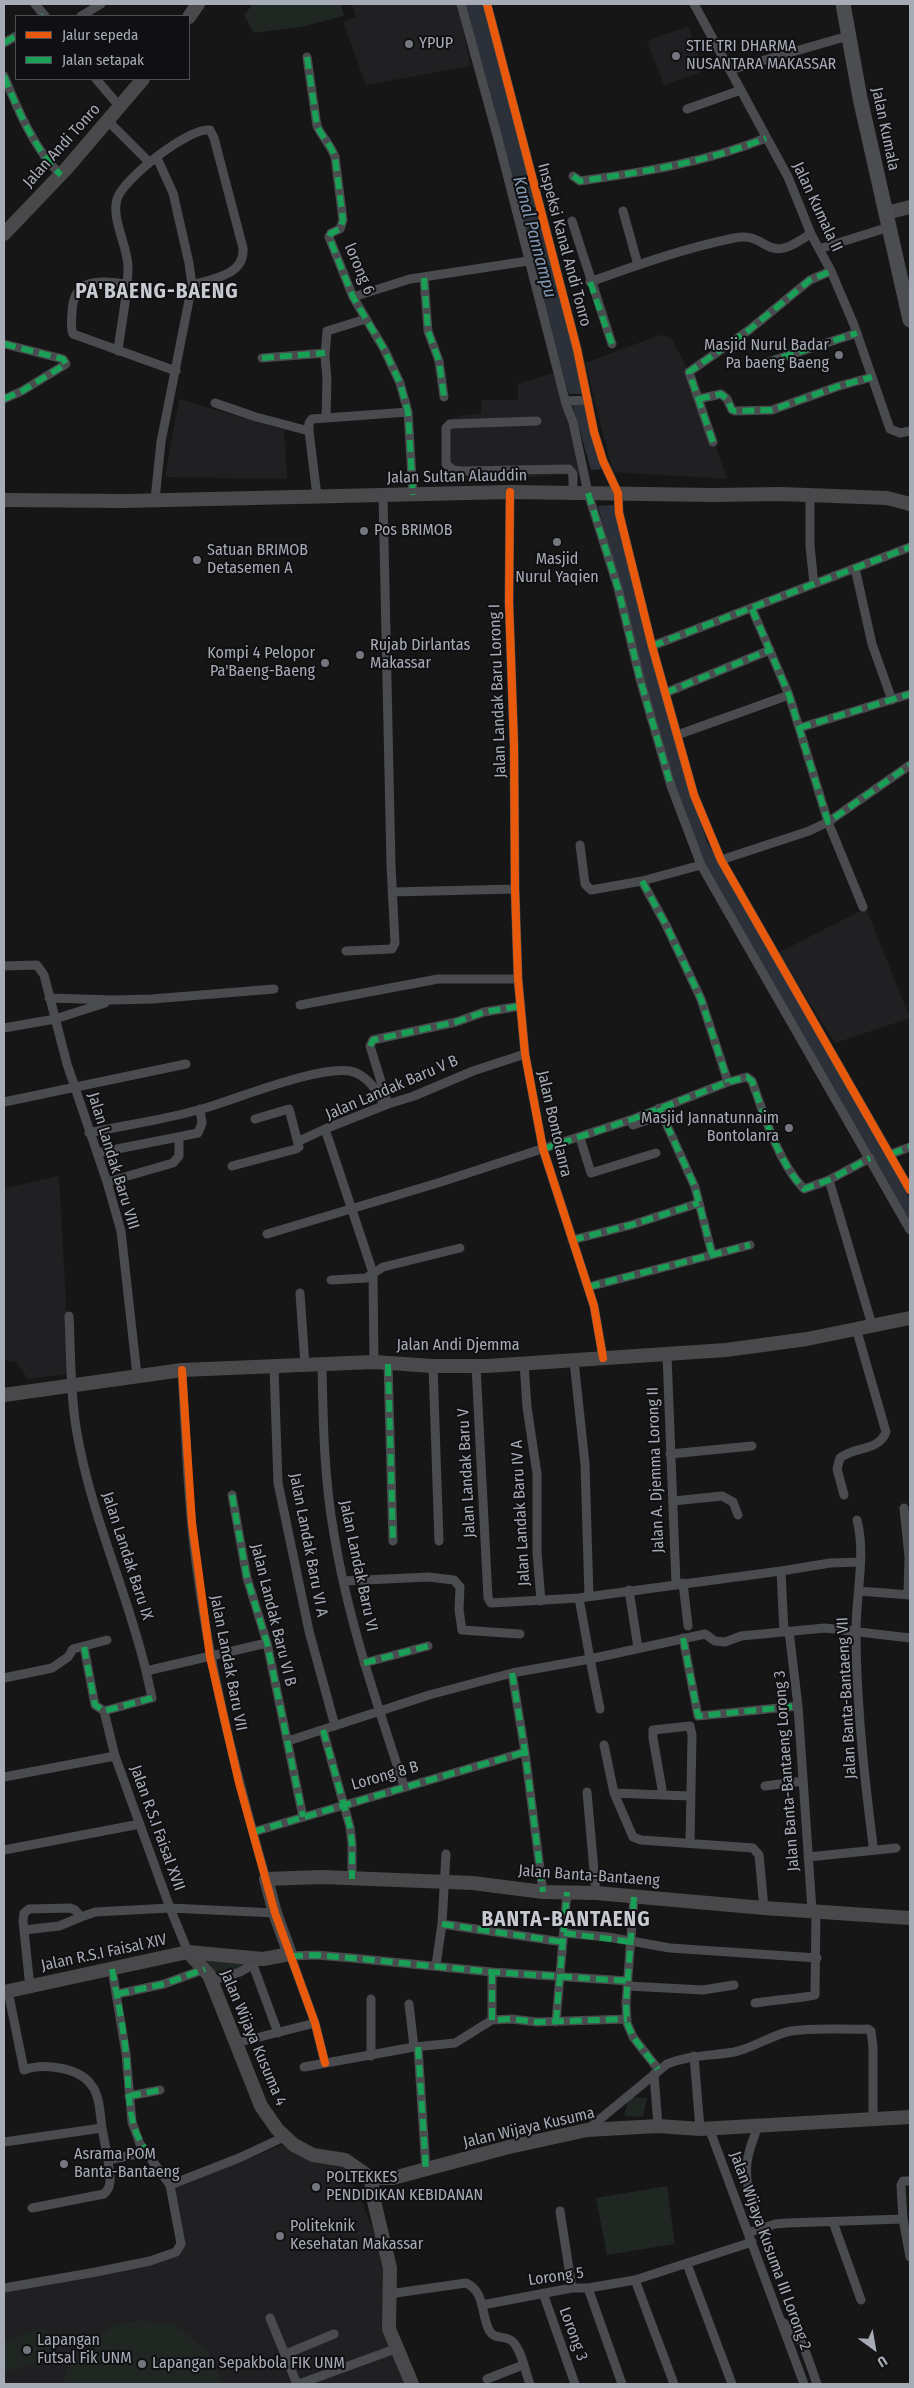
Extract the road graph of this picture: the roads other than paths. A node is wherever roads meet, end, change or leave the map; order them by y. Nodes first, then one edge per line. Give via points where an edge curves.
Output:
1 (35, 4) edge
2 (101, 4) edge
3 (198, 4) edge
4 (461, 4) edge
5 (486, 4) edge
6 (694, 4) edge
7 (843, 4) edge
8 (43, 15) edge
9 (83, 15) edge
10 (190, 16) edge
11 (848, 36) junction
12 (15, 37) edge
13 (4, 43) edge
14 (307, 57) dead end
15 (730, 70) junction
16 (4, 76) edge
17 (97, 80) edge
18 (142, 80) edge
19 (741, 90) junction
20 (8, 96) edge
21 (120, 106) junction
22 (687, 109) dead end
23 (108, 121) junction
24 (766, 138) junction
25 (153, 160) junction
26 (61, 175) junction
27 (573, 176) dead end
28 (910, 207) edge
29 (623, 210) dead end
30 (888, 220) junction
31 (572, 221) dead end
32 (4, 234) edge
33 (811, 234) junction
34 (819, 249) junction
35 (528, 261) junction
36 (638, 265) junction
37 (831, 271) junction
38 (424, 278) junction
39 (590, 282) junction
40 (126, 284) junction
41 (192, 285) junction
42 (353, 297) junction
43 (366, 319) junction
44 (910, 320) edge
45 (857, 333) junction
46 (4, 344) edge
47 (612, 344) dead end
48 (118, 351) junction
49 (325, 353) junction
50 (262, 358) dead end
51 (765, 363) dead end
52 (176, 371) junction
53 (872, 377) junction
54 (444, 397) dead end
55 (4, 399) edge
56 (698, 399) junction
57 (586, 400) junction
58 (568, 401) junction
59 (215, 403) dead end
60 (408, 412) junction
61 (326, 417) junction
62 (537, 422) dead end
63 (309, 431) junction
64 (910, 431) edge
65 (714, 442) dead end
66 (510, 492) junction
67 (580, 493) junction
68 (618, 493) junction
69 (910, 493) edge
70 (413, 495) junction
71 (317, 496) junction
72 (383, 496) junction
73 (810, 496) junction
74 (887, 498) junction
75 (155, 499) junction
76 (4, 500) edge
77 (910, 504) edge
78 (910, 547) edge
79 (855, 568) junction
80 (814, 584) junction
81 (752, 609) junction
82 (652, 646) junction
83 (770, 650) junction
84 (665, 693) junction
85 (910, 694) edge
86 (788, 695) junction
87 (892, 700) junction
88 (799, 728) junction
89 (677, 736) junction
90 (910, 765) edge
91 (828, 822) junction
92 (580, 845) dead end
93 (721, 860) junction
94 (701, 865) junction
95 (642, 881) junction
96 (515, 889) junction
97 (392, 892) junction
98 (863, 907) dead end
99 (346, 951) dead end
100 (4, 966) edge
101 (518, 979) junction
102 (274, 989) dead end
103 (49, 998) junction
104 (113, 1000) junction
105 (300, 1005) dead end
106 (520, 1006) junction
107 (55, 1019) junction
108 (4, 1028) edge
109 (525, 1054) junction
110 (186, 1064) dead end
111 (728, 1082) junction
112 (74, 1088) junction
113 (4, 1102) edge
114 (386, 1104) junction
115 (200, 1109) junction
116 (659, 1112) junction
117 (255, 1119) dead end
118 (325, 1129) junction
119 (89, 1132) junction
120 (179, 1138) junction
121 (299, 1141) junction
122 (581, 1142) junction
123 (910, 1147) edge
124 (544, 1151) junction
125 (656, 1153) dead end
126 (97, 1154) junction
127 (891, 1154) junction
128 (870, 1158) junction
129 (232, 1166) dead end
130 (829, 1180) junction
131 (107, 1182) junction
132 (910, 1190) edge
133 (699, 1203) junction
134 (353, 1208) junction
135 (910, 1230) edge
136 (267, 1234) dead end
137 (572, 1240) junction
138 (750, 1245) dead end
139 (460, 1248) dead end
140 (712, 1254) junction
141 (373, 1274) junction
142 (331, 1280) dead end
143 (588, 1287) junction
144 (300, 1293) dead end
145 (69, 1316) dead end
146 (910, 1318) edge
147 (872, 1324) junction
148 (856, 1328) junction
149 (667, 1355) junction
150 (604, 1358) junction
151 (574, 1361) junction
152 (374, 1362) junction
153 (524, 1363) junction
154 (322, 1364) junction
155 (388, 1364) junction
156 (305, 1365) junction
157 (433, 1366) junction
158 (476, 1366) junction
159 (274, 1367) junction
160 (182, 1370) junction
161 (137, 1375) junction
162 (73, 1385) junction
163 (4, 1395) edge
164 (752, 1446) dead end
165 (670, 1454) junction
166 (232, 1495) dead end
167 (844, 1495) dead end
168 (673, 1501) junction
169 (904, 1508) dead end
170 (738, 1516) dead end
171 (857, 1520) dead end
172 (393, 1541) dead end
173 (439, 1541) dead end
174 (860, 1562) junction
175 (781, 1570) junction
176 (344, 1581) junction
177 (680, 1584) junction
178 (629, 1590) junction
179 (859, 1591) junction
180 (909, 1595) edge
181 (589, 1596) junction
182 (579, 1598) junction
183 (541, 1601) junction
184 (688, 1626) dead end
185 (856, 1630) junction
186 (786, 1631) junction
187 (520, 1634) dead end
188 (683, 1638) junction
189 (910, 1638) edge
190 (107, 1640) dead end
191 (267, 1643) junction
192 (84, 1646) junction
193 (428, 1646) dead end
194 (638, 1648) junction
195 (210, 1657) junction
196 (590, 1659) junction
197 (364, 1663) junction
198 (146, 1671) junction
199 (512, 1673) junction
200 (4, 1678) edge
201 (798, 1706) junction
202 (600, 1709) dead end
203 (104, 1711) junction
204 (380, 1711) junction
205 (335, 1726) junction
206 (323, 1730) junction
207 (288, 1741) junction
208 (604, 1745) dead end
209 (525, 1752) junction
210 (115, 1756) junction
211 (4, 1777) edge
212 (803, 1781) junction
213 (404, 1786) junction
214 (765, 1786) dead end
215 (587, 1792) dead end
216 (614, 1794) junction
217 (663, 1795) junction
218 (691, 1796) junction
219 (343, 1804) junction
220 (303, 1817) junction
221 (140, 1824) junction
222 (253, 1832) junction
223 (690, 1843) junction
224 (874, 1847) junction
225 (896, 1848) dead end
226 (4, 1850) edge
227 (446, 1854) dead end
228 (808, 1857) junction
229 (352, 1879) junction
230 (266, 1880) junction
231 (444, 1882) junction
232 (543, 1892) junction
233 (567, 1892) junction
234 (596, 1893) junction
235 (634, 1897) junction
236 (170, 1908) junction
237 (764, 1908) junction
238 (814, 1910) junction
239 (275, 1913) junction
240 (81, 1917) junction
241 (910, 1918) edge
242 (442, 1924) junction
243 (24, 1930) junction
244 (564, 1938) junction
245 (632, 1942) junction
246 (188, 1952) junction
247 (290, 1955) junction
248 (817, 1958) junction
249 (258, 1962) junction
250 (436, 1965) junction
251 (112, 1969) junction
252 (492, 1972) junction
253 (208, 1975) junction
254 (560, 1976) junction
255 (628, 1984) junction
256 (734, 1985) dead end
257 (30, 1987) junction
258 (6, 1992) edge
259 (117, 1994) junction
260 (372, 1999) dead end
261 (755, 2003) dead end
262 (410, 2004) dead end
263 (627, 2019) junction
264 (492, 2020) junction
265 (556, 2022) junction
266 (315, 2023) junction
267 (278, 2033) junction
268 (236, 2043) junction
269 (416, 2047) junction
270 (371, 2056) junction
271 (694, 2056) junction
272 (325, 2063) junction
273 (304, 2067) dead end
274 (656, 2072) junction
275 (160, 2090) dead end
276 (129, 2096) junction
277 (910, 2117) edge
278 (873, 2119) junction
279 (758, 2125) junction
280 (658, 2126) junction
281 (102, 2128) junction
282 (704, 2129) junction
283 (587, 2130) junction
284 (284, 2137) junction
285 (4, 2142) edge
286 (147, 2152) junction
287 (108, 2160) junction
288 (426, 2170) junction
289 (371, 2178) junction
290 (910, 2181) edge
291 (170, 2185) junction
292 (32, 2208) dead end
293 (560, 2211) dead end
294 (903, 2219) junction
295 (833, 2222) junction
296 (760, 2228) junction
297 (748, 2233) junction
298 (752, 2242) junction
299 (910, 2257) edge
300 (687, 2264) junction
301 (635, 2280) junction
302 (4, 2288) edge
303 (572, 2288) junction
304 (588, 2288) junction
305 (542, 2293) junction
306 (389, 2294) junction
307 (860, 2300) dead end
308 (482, 2306) junction
309 (270, 2318) dead end
310 (781, 2321) junction
311 (334, 2334) dead end
312 (396, 2349) junction
313 (286, 2354) junction
314 (522, 2364) junction
315 (487, 2379) dead end
316 (312, 2382) edge
317 (298, 2384) edge
318 (412, 2384) edge
319 (530, 2384) edge
320 (575, 2384) edge
321 (622, 2384) edge
322 (674, 2384) edge
323 (732, 2384) edge
324 (804, 2384) edge
325 (817, 2384) edge

1 - 8 street
2 - 9 street
3 - 10 street
4 - 35 street
5 - 57 street, Inspeksi Kanal Andi Tonro via 575,341
6 - 15 street, Jalan Kumala II
7 - 11 main road, Jalan Kumala
11 - 15 street
11 - 30 main road, Jalan Kumala
12 - 13 street
14 - 42 street, lorong 6 via 317,126 335,157 343,220 340,228 329,237
15 - 19 street, Jalan Kumala II
16 - 20 street
17 - 21 street
18 - 21 street, Jalan Andi Tonro
19 - 22 street
19 - 24 street, Jalan Kumala II
20 - 26 street via 50,164
21 - 23 street, Jalan Andi Tonro
23 - 25 street
23 - 26 street, Jalan Andi Tonro
24 - 27 street via 689,164 580,181
24 - 33 street, Jalan Kumala II via 788,177
25 - 40 street via 117,199 127,262
25 - 41 street via 173,193
25 - 41 street via 205,129 210,130 214,138 243,248 243,260 223,276
26 - 32 street, Jalan Andi Tonro
28 - 30 street
29 - 36 street
30 - 34 street
30 - 44 main road, Jalan Kumala
31 - 39 street
33 - 34 street, Jalan Kumala II
33 - 36 street via 785,248 775,249 752,237 735,237
34 - 37 street, Jalan Kumala II
35 - 38 street
35 - 58 street
36 - 39 street
37 - 45 street, Jalan Kumala II
37 - 56 street via 810,280 749,330 689,372
38 - 42 street
38 - 54 street via 428,331 438,361
39 - 47 street
40 - 48 street
40 - 48 street via 93,282 78,292 73,305 73,334
41 - 52 street
42 - 43 street, lorong 6
43 - 49 street via 329,330
43 - 60 street, lorong 6 via 393,367
45 - 51 street
45 - 53 street, Jalan Kumala II
46 - 55 street via 49,354 63,359 66,364
48 - 52 street
49 - 50 street
49 - 61 street
52 - 75 street via 160,450
53 - 56 street via 772,410 732,410 727,398 721,394
53 - 64 street, Jalan Kumala II via 892,431
56 - 65 street
57 - 58 street
57 - 68 street, Inspeksi Kanal Andi Tonro via 599,447
58 - 67 street
59 - 63 street
60 - 61 street
60 - 70 street, lorong 6
61 - 63 street via 312,419
62 - 67 street via 450,424 446,428 446,464 453,470 463,471 569,469
63 - 71 street
66 - 67 street, Jalan Sultan Alauddin
66 - 70 street, Jalan Sultan Alauddin
66 - 96 street, Jalan Landak Baru Lorong I
67 - 68 street, Jalan Sultan Alauddin
67 - 94 street via 618,588 671,786
68 - 73 street, Jalan Sultan Alauddin
68 - 82 street, Inspeksi Kanal Andi Tonro via 618,513
69 - 74 street
70 - 72 street, Jalan Sultan Alauddin
71 - 72 street, Jalan Sultan Alauddin
71 - 75 street, Jalan Sultan Alauddin
72 - 97 street
73 - 74 street, Jalan Sultan Alauddin
73 - 80 street
74 - 77 street, Jalan Sultan Alauddin
75 - 76 street, Jalan Sultan Alauddin
78 - 79 street
79 - 80 street
79 - 87 street via 872,644
80 - 81 street
81 - 82 street
81 - 83 street
82 - 84 street, Inspeksi Kanal Andi Tonro
83 - 84 street
83 - 86 street
84 - 89 street, Inspeksi Kanal Andi Tonro
85 - 87 street
86 - 88 street
86 - 89 street
87 - 88 street
88 - 91 street
89 - 93 street, Inspeksi Kanal Andi Tonro via 694,794
90 - 91 street
91 - 93 street
91 - 98 street
92 - 95 street via 588,889 596,891
93 - 127 street, Inspeksi Kanal Andi Tonro
94 - 95 street
94 - 128 street
95 - 111 street via 701,999
96 - 97 street
96 - 101 street, Jalan Bontolanra
97 - 99 street via 395,943 392,948
100 - 103 street, Jalan Landak Baru VIII via 38,965 44,975
101 - 105 street via 438,979
101 - 106 street, Jalan Bontolanra
102 - 104 street
103 - 104 street
103 - 107 street, Jalan Landak Baru VIII
104 - 107 street
106 - 109 street, Jalan Bontolanra
106 - 114 street via 374,1040 370,1046
107 - 108 street
107 - 112 street, Jalan Landak Baru VIII
109 - 114 street, Jalan Landak Baru V B
109 - 124 street, Jalan Bontolanra
110 - 112 street
111 - 116 street
111 - 130 street via 750,1078 767,1126 802,1188 808,1189
112 - 113 street
112 - 119 street, Jalan Landak Baru VIII
114 - 115 street via 365,1079 351,1071 338,1071 300,1078
114 - 118 street, Jalan Landak Baru V B
115 - 119 street
115 - 120 street via 202,1129
116 - 122 street
116 - 124 street
116 - 133 street
117 - 121 street via 289,1109
118 - 121 street
118 - 134 street, Jalan Landak Baru V B
119 - 126 street, Jalan Landak Baru VIII
120 - 126 street
120 - 131 street via 179,1156 173,1163
121 - 129 street via 296,1149
122 - 124 street
122 - 125 street via 592,1173
123 - 127 street
124 - 134 street
124 - 137 street, Jalan Bontolanra
126 - 131 street, Jalan Landak Baru VIII
127 - 132 street, Inspeksi Kanal Andi Tonro
128 - 130 street
128 - 135 street
130 - 147 street
131 - 161 street, Jalan Landak Baru VIII via 122,1239
133 - 137 street
133 - 140 street
134 - 136 street
134 - 141 street, Jalan Landak Baru V B
137 - 143 street, Jalan Bontolanra
138 - 140 street
139 - 141 street via 392,1264
140 - 143 street
141 - 142 street via 361,1279
141 - 152 street, Jalan Landak Baru V B
143 - 150 street, Jalan Bontolanra
144 - 156 street
145 - 162 street, Jalan Landak Baru IX
146 - 147 street, Jalan Andi Djemma
147 - 148 street, Jalan Andi Djemma
148 - 149 street, Jalan Andi Djemma via 780,1344
148 - 167 street via 886,1432 876,1444 840,1458 837,1469
149 - 150 street, Jalan Andi Djemma
149 - 165 street, Jalan A. Djemma Lorong II
150 - 151 street, Jalan Andi Djemma
151 - 153 street, Jalan Andi Djemma
151 - 181 street via 584,1464
152 - 154 street, Jalan Andi Djemma
152 - 155 street, Jalan Andi Djemma
153 - 158 street, Jalan Andi Djemma
153 - 183 street, Jalan Landak Baru IV A via 537,1474
154 - 156 street, Jalan Andi Djemma
154 - 176 street, Jalan Landak Baru VI via 326,1476 333,1533
155 - 157 street, Jalan Andi Djemma
155 - 172 street
156 - 159 street, Jalan Andi Djemma
157 - 158 street, Jalan Andi Djemma
157 - 173 street
158 - 183 street, Jalan Landak Baru V via 488,1598 493,1605
159 - 160 street, Jalan Andi Djemma
159 - 205 street, Jalan Landak Baru VI A via 278,1483 309,1631
160 - 161 street, Jalan Andi Djemma
160 - 195 street, Jalan Landak Baru VII via 192,1523
161 - 162 street, Jalan Andi Djemma
162 - 163 street, Jalan Andi Djemma
162 - 198 street, Jalan Landak Baru IX via 77,1432 97,1516
164 - 165 street
165 - 168 street, Jalan A. Djemma Lorong II
166 - 191 street, Jalan Landak Baru VI B via 247,1578
168 - 170 street via 722,1496 733,1502
168 - 177 street, Jalan A. Djemma Lorong II
169 - 180 street
171 - 174 street, Jalan Banta-Bantaeng VII
174 - 175 street
174 - 179 street, Jalan Banta-Bantaeng VII
175 - 177 street
175 - 186 street, Jalan Banta-Bantaeng Lorong 3
176 - 187 street via 454,1580 460,1587 459,1621 464,1631
176 - 197 street, Jalan Landak Baru VI
177 - 178 street
177 - 184 street, Jalan A. Djemma Lorong II
178 - 181 street
178 - 194 street
179 - 180 street
179 - 185 street, Jalan Banta-Bantaeng VII
181 - 182 street
182 - 183 street
182 - 196 street
185 - 186 street
185 - 189 street
185 - 224 street, Jalan Banta-Bantaeng VII via 863,1747
186 - 188 street via 741,1636 725,1642 715,1641 705,1634
186 - 201 street, Jalan Banta-Bantaeng Lorong 3
188 - 194 street
188 - 201 street via 698,1716
190 - 192 street
191 - 195 street
191 - 207 street, Jalan Landak Baru VI B
192 - 200 street via 73,1649 68,1657 52,1668
192 - 203 street, Jalan R.S.I Faisal XVII via 95,1705
193 - 197 street
194 - 196 street
195 - 198 street
195 - 222 street, Jalan Landak Baru VII
196 - 199 street
196 - 202 street
197 - 204 street, Jalan Landak Baru VI
198 - 203 street, Jalan Landak Baru IX via 152,1698
199 - 204 street
199 - 209 street
201 - 212 street, Jalan Banta-Bantaeng Lorong 3
203 - 210 street, Jalan R.S.I Faisal XVII
204 - 205 street
204 - 213 street, Jalan Landak Baru VI
205 - 206 street
206 - 207 street
206 - 219 street
207 - 220 street, Jalan Landak Baru VI B
208 - 216 street
209 - 213 street, Lorong 8 B
209 - 232 street
210 - 211 street
210 - 221 street, Jalan R.S.I Faisal XVII
212 - 214 street
212 - 228 street, Jalan Banta-Bantaeng Lorong 3
213 - 219 street, Lorong 8 B
215 - 234 street
216 - 217 street
216 - 223 street via 635,1839
217 - 218 street
217 - 218 street via 653,1730 687,1725 692,1735
218 - 223 street
219 - 220 street, Lorong 8 B
219 - 229 street via 352,1844
220 - 222 street, Lorong 8 B
221 - 226 street
221 - 236 street, Jalan R.S.I Faisal XVII
222 - 230 street, Jalan Landak Baru VII
223 - 237 street via 757,1850
224 - 225 street
224 - 228 street via 854,1854
227 - 231 street
228 - 238 street, Jalan Banta-Bantaeng Lorong 3
229 - 230 street, Jalan Banta-Bantaeng
229 - 231 street, Jalan Banta-Bantaeng
230 - 239 street, Jalan Landak Baru VII
231 - 232 street, Jalan Banta-Bantaeng
231 - 242 street
232 - 233 street, Jalan Banta-Bantaeng
233 - 234 street, Jalan Banta-Bantaeng
233 - 244 street
234 - 235 street, Jalan Banta-Bantaeng
235 - 237 street, Jalan Banta-Bantaeng
235 - 245 street
236 - 239 street
236 - 240 street via 94,1912
236 - 246 street, Jalan R.S.I Faisal XVII
237 - 238 street, Jalan Banta-Bantaeng
238 - 241 street, Jalan Banta-Bantaeng
238 - 248 street, Jalan Banta-Bantaeng Lorong 3
239 - 247 street, Jalan Landak Baru VII
240 - 243 street via 59,1926
240 - 243 street via 70,1908 29,1909 24,1913
242 - 244 street
242 - 250 street
243 - 257 street
244 - 245 street
244 - 254 street
245 - 248 street via 670,1948
245 - 255 street
246 - 249 street
246 - 251 street, Jalan R.S.I Faisal XIV
246 - 253 street, Jalan R.S.I Faisal XIV
247 - 249 street
247 - 250 street
247 - 266 street
248 - 261 street, Jalan Banta-Bantaeng Lorong 3 via 813,1997
249 - 253 street via 240,1972
249 - 267 street
250 - 252 street
251 - 257 street, Jalan R.S.I Faisal XIV
251 - 259 street
252 - 254 street
252 - 264 street
253 - 259 street
253 - 268 street, Jalan Wijaya Kusuma 4
254 - 255 street
254 - 265 street
255 - 256 street via 703,1990
255 - 263 street
257 - 258 street, Jalan R.S.I Faisal XIV
258 - 281 street via 24,2070 59,2068 81,2076 89,2082 96,2096
259 - 276 street
260 - 270 street
262 - 269 street
263 - 265 street
263 - 274 street via 633,2037
264 - 265 street
264 - 269 street via 455,2042
266 - 267 street
266 - 272 street
267 - 268 street
268 - 284 street, Jalan Wijaya Kusuma 4 via 261,2106
269 - 270 street
269 - 288 street
270 - 272 street
271 - 274 street via 682,2058
271 - 278 street via 737,2052 791,2032 868,2029 873,2034
271 - 282 street, Jalan Wijaya Kusuma III Lorong 2
272 - 273 street
274 - 280 street
274 - 283 street
275 - 276 street
276 - 286 street via 136,2136
277 - 278 street, Jalan Wijaya Kusuma
278 - 279 street, Jalan Wijaya Kusuma
279 - 282 street, Jalan Wijaya Kusuma
279 - 296 street via 746,2174
280 - 282 street, Jalan Wijaya Kusuma
280 - 283 street, Jalan Wijaya Kusuma
281 - 285 street
281 - 287 street
282 - 297 street, Jalan Wijaya Kusuma III Lorong 2
283 - 288 street, Jalan Wijaya Kusuma
284 - 289 street, Jalan Wijaya Kusuma 4 via 313,2155 345,2160
284 - 291 street
286 - 287 street
286 - 291 street
287 - 292 street via 111,2183 104,2194
288 - 289 street, Jalan Wijaya Kusuma via 394,2178
289 - 306 street via 372,2197 388,2253
290 - 294 street via 903,2181 901,2185
291 - 302 street via 181,2244 176,2252 112,2268
293 - 303 street
294 - 295 street
294 - 299 street
295 - 296 street via 787,2222
295 - 307 street
296 - 297 street
297 - 298 street, Jalan Wijaya Kusuma III Lorong 2
298 - 300 street, Lorong 5
298 - 310 street, Jalan Wijaya Kusuma III Lorong 2
300 - 301 street, Lorong 5
300 - 323 street
301 - 304 street, Lorong 5
301 - 322 street
303 - 304 street, Lorong 5
303 - 305 street, Lorong 5
304 - 321 street
305 - 308 street, Lorong 5
305 - 320 street, Lorong 3
306 - 308 street via 466,2283 474,2288
306 - 312 street via 389,2329
308 - 314 street via 489,2331 513,2342
309 - 313 street
310 - 324 street, Jalan Wijaya Kusuma III Lorong 2
310 - 325 street via 799,2336
311 - 313 street
312 - 316 street
312 - 318 street
313 - 317 street
314 - 315 street
314 - 319 street
316 - 317 street

